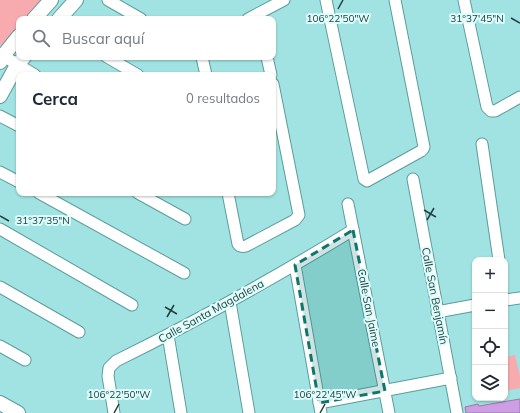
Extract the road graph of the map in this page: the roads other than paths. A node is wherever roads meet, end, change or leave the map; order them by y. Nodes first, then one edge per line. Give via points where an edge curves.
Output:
1 (51, 0) edge
2 (76, 0) edge
3 (108, 0) edge
4 (284, 0) edge
5 (326, 0) edge
6 (395, 0) edge
7 (464, 0) edge
8 (37, 16) edge
9 (62, 16) edge
10 (136, 16) edge
11 (259, 16) edge
12 (16, 40) edge
13 (1, 57) edge
14 (112, 60) edge
15 (203, 60) edge
16 (268, 60) edge
17 (21, 61) edge
18 (32, 72) edge
19 (133, 72) edge
20 (205, 72) edge
21 (270, 72) edge
22 (0, 96) edge
23 (520, 97) edge
24 (276, 99) edge
25 (0, 116) edge
26 (16, 124) edge
27 (482, 144) dead end
28 (0, 172) edge
29 (413, 179) dead end
30 (16, 180) edge
31 (44, 196) edge
32 (143, 196) edge
33 (229, 196) edge
34 (348, 204) dead end
35 (185, 219) dead end
36 (0, 229) edge
37 (353, 230) junction
38 (499, 257) edge
39 (295, 265) junction
40 (184, 273) dead end
41 (0, 287) edge
42 (520, 298) edge
43 (508, 300) edge
44 (230, 302) junction
45 (132, 304) dead end
46 (472, 306) edge
47 (437, 312) junction
48 (79, 332) dead end
49 (168, 335) junction
50 (0, 346) edge
51 (25, 360) dead end
52 (451, 378) junction
53 (385, 391) junction
54 (0, 403) edge
55 (320, 408) edge
56 (18, 413) edge
57 (114, 413) edge
58 (180, 413) edge
59 (249, 413) edge
60 (389, 413) edge
61 (457, 413) edge

1 - 8 main road
2 - 9 main road
3 - 10 street
4 - 11 street
5 - 6 street via 364,179 368,180 421,152 424,147
7 - 23 street via 486,107 495,111
12 - 13 main road
13 - 17 street
14 - 19 street
15 - 20 street
16 - 21 street
17 - 18 street
17 - 22 main road
24 - 33 street via 299,215 295,220 243,247 238,244
25 - 26 street
27 - 38 street
28 - 30 street
29 - 47 street, Calle San Benjamín
31 - 40 street
32 - 35 street
34 - 37 street, Calle San Jaime
36 - 45 street
37 - 39 street, Calle Santa Magdalena
37 - 53 street, Calle San Jaime
39 - 44 street, Calle Santa Magdalena
39 - 55 street
41 - 48 street
42 - 43 street
44 - 49 street, Calle Santa Magdalena
44 - 59 street
46 - 47 street
47 - 52 street, Calle San Benjamín
49 - 57 street, Calle Santa Magdalena via 116,361 109,368
49 - 58 street
50 - 51 street
52 - 53 street
52 - 61 street, Calle San Benjamín
53 - 55 street
53 - 60 street, Calle San Jaime
54 - 56 main road

